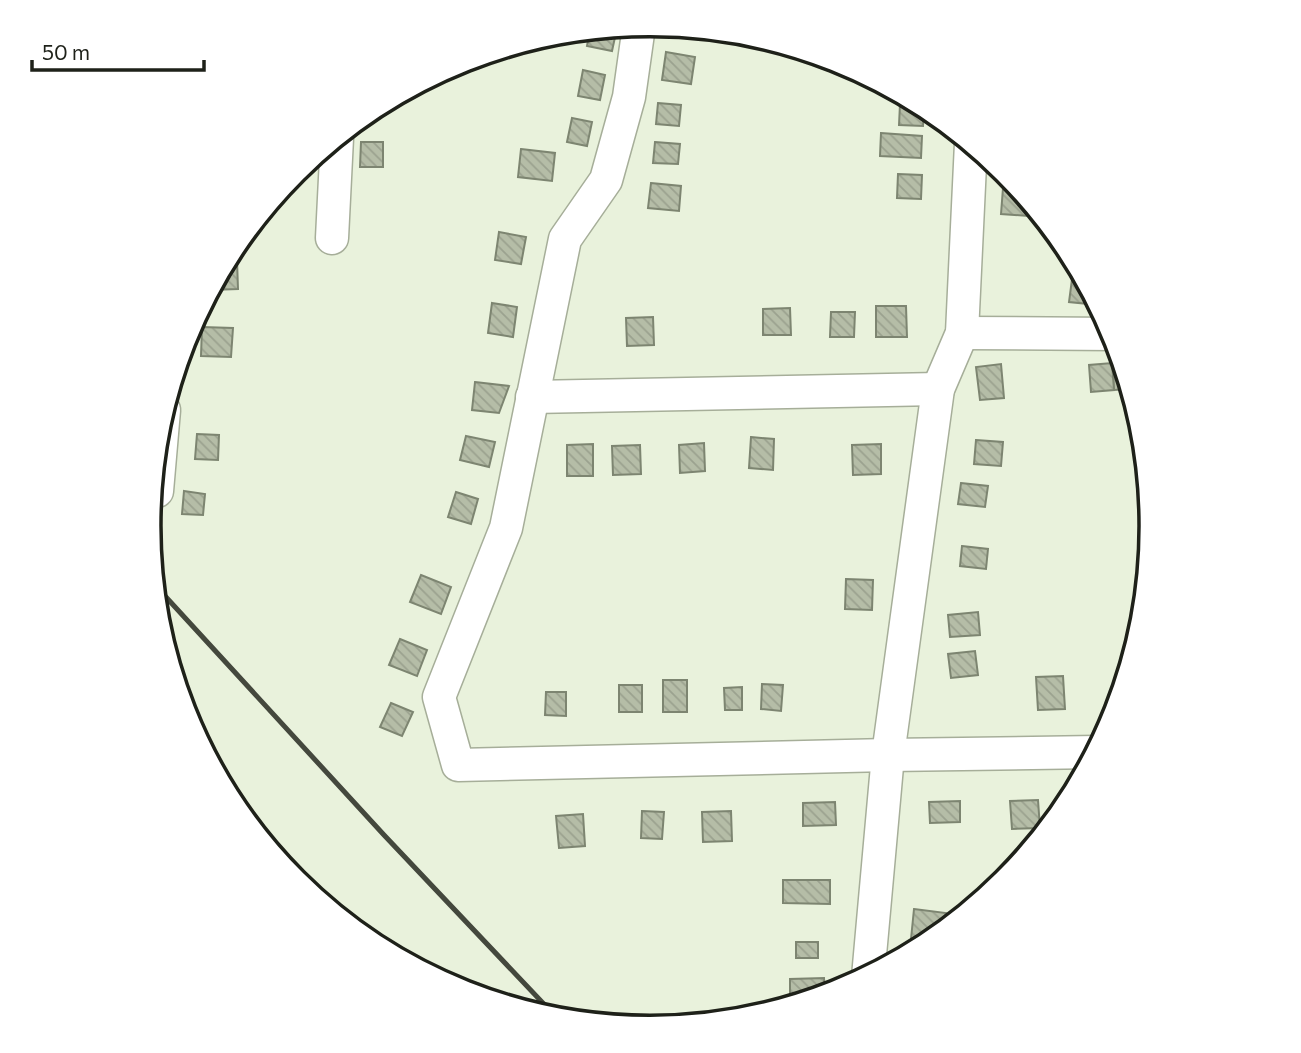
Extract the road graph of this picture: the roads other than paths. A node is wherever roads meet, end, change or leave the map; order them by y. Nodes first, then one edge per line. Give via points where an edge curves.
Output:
1 (637, 37) edge
2 (336, 151) edge
3 (970, 156) edge
4 (332, 237) dead end
5 (962, 333) junction
6 (1101, 334) edge
7 (938, 389) junction
8 (533, 397) junction
9 (1085, 752) edge
10 (888, 755) junction
11 (869, 965) edge

1 - 8 street via 629,97 606,180 565,239
2 - 4 street
3 - 5 street
5 - 6 street
5 - 7 street
7 - 8 street
7 - 10 street
8 - 10 street via 506,528 439,697 458,765
9 - 10 street
10 - 11 street

